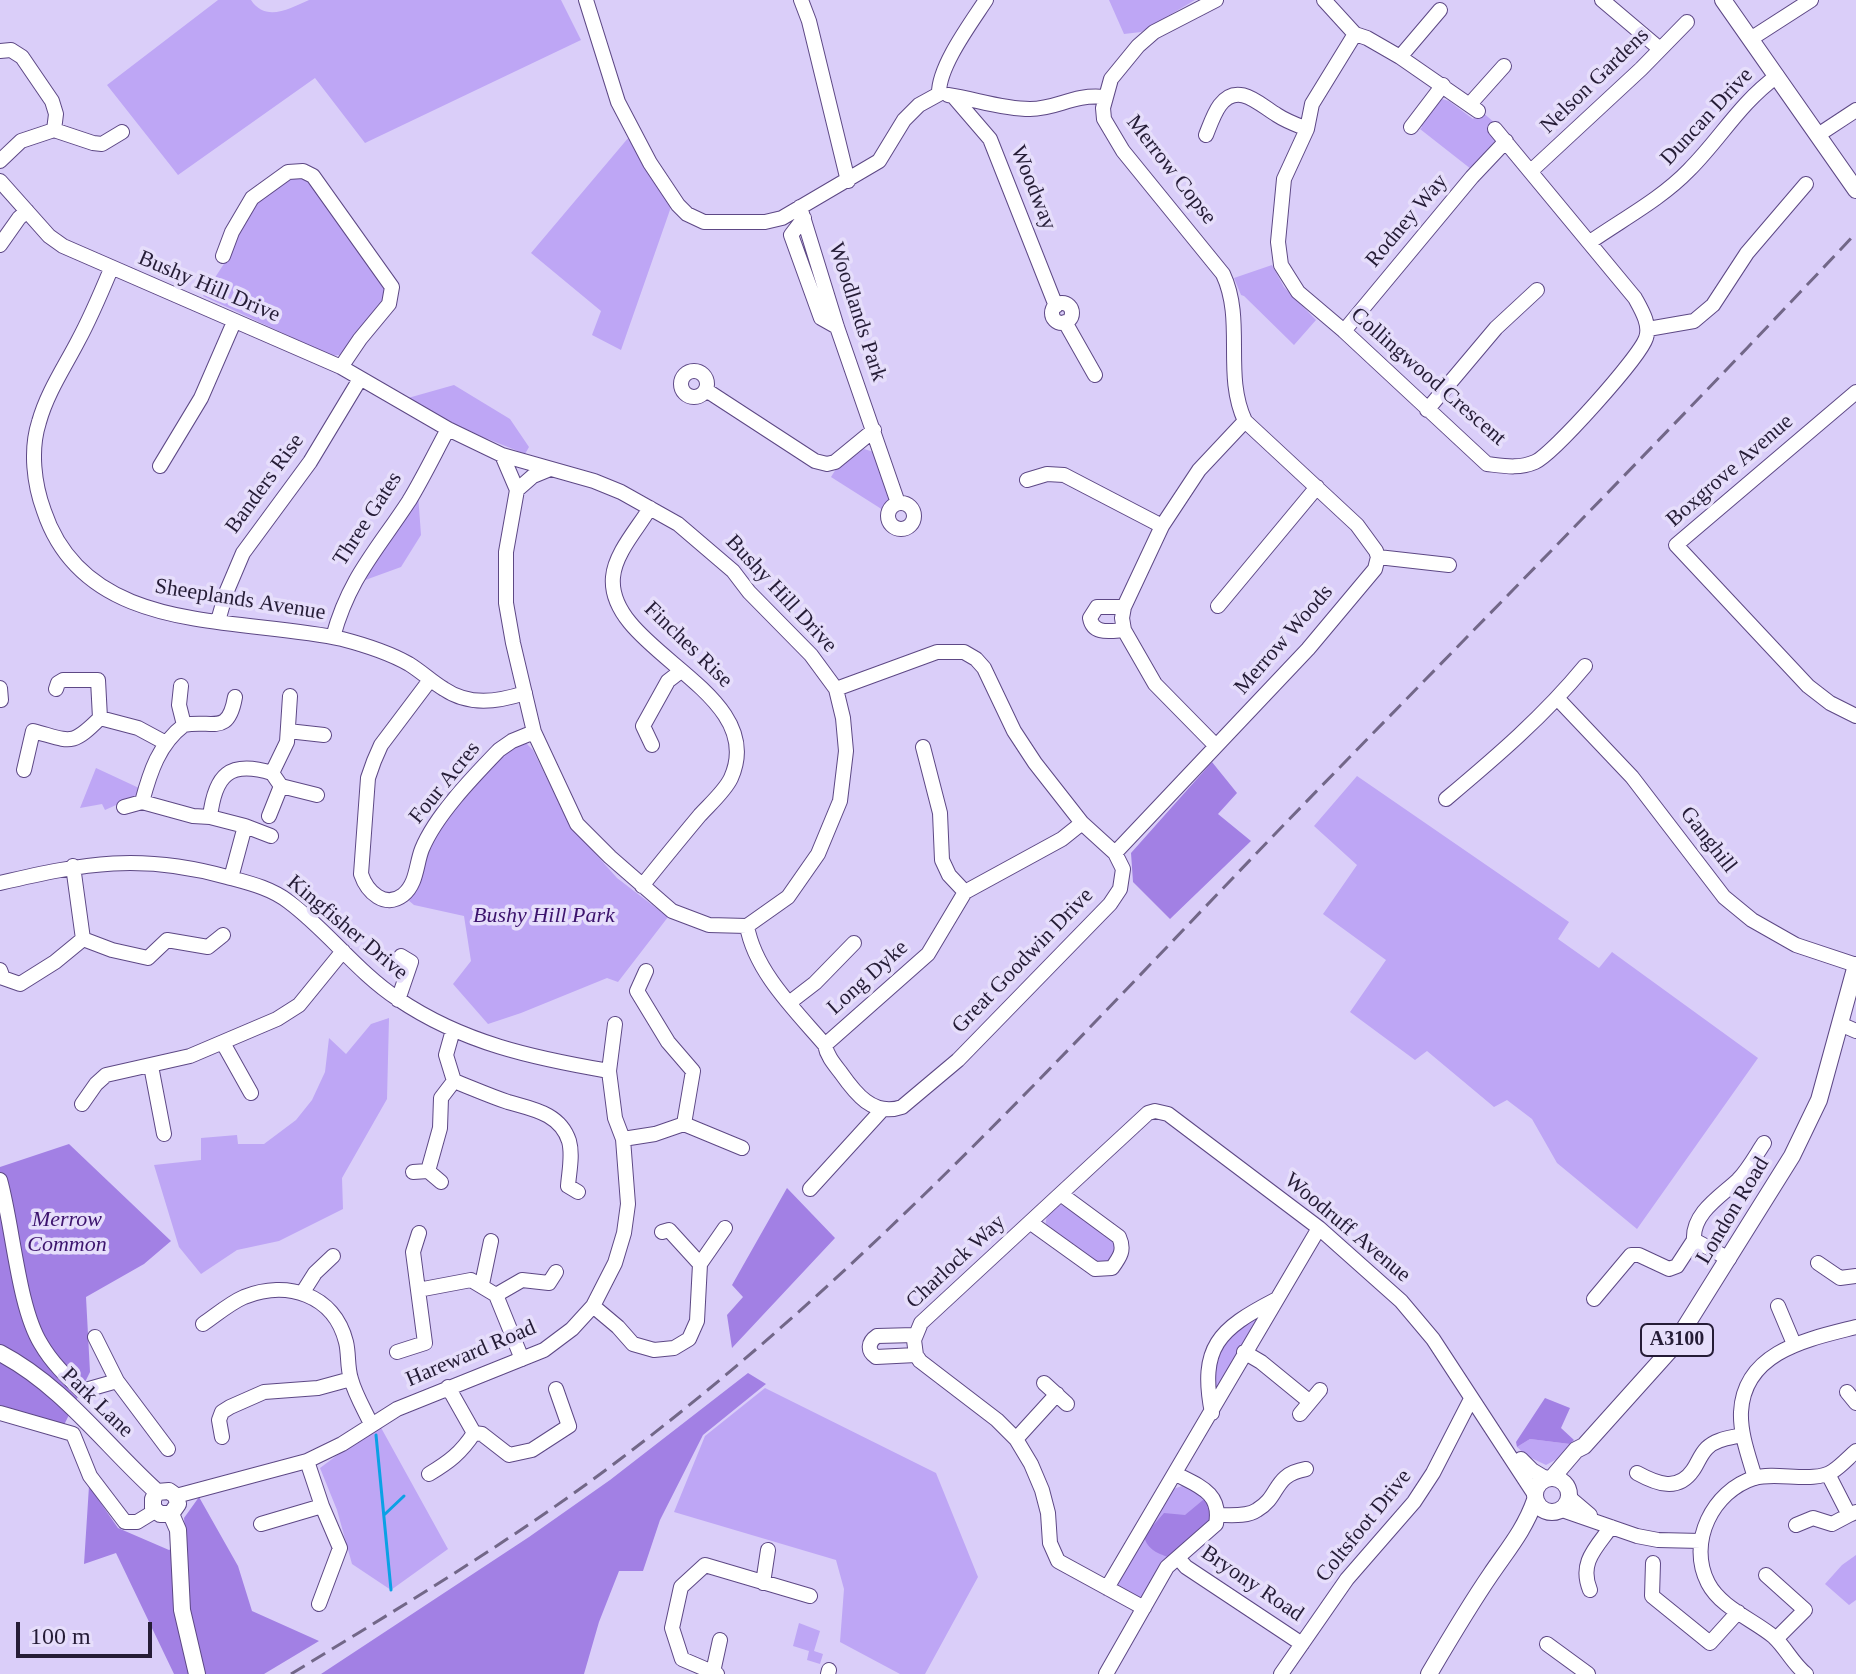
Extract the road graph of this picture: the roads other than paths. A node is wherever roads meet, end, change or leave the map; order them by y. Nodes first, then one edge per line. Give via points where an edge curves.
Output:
1 (586, 0) edge
2 (801, 0) edge
3 (986, 0) edge
4 (1216, 0) edge
5 (1324, 0) edge
6 (1602, 0) edge
7 (1723, 0) edge
8 (1811, 0) edge
9 (1442, 12) dead end
10 (1687, 22) dead end
11 (1355, 34) junction
12 (1752, 38) junction
13 (1660, 49) junction
14 (0, 51) edge
15 (1400, 57) junction
16 (1505, 66) dead end
17 (1777, 76) junction
18 (1443, 85) junction
19 (946, 95) junction
20 (1104, 97) junction
21 (1856, 110) edge
22 (1410, 126) dead end
23 (1307, 129) junction
24 (1495, 129) dead end
25 (54, 130) junction
26 (122, 132) dead end
27 (1206, 135) dead end
28 (1818, 135) junction
29 (1506, 141) junction
30 (0, 161) edge
31 (1531, 171) junction
32 (0, 181) edge
33 (848, 181) junction
34 (1806, 184) dead end
35 (1856, 190) edge
36 (27, 211) junction
37 (802, 212) junction
38 (1590, 242) junction
39 (0, 245) edge
40 (223, 256) dead end
41 (111, 269) junction
42 (1537, 290) dead end
43 (234, 322) junction
44 (1648, 329) junction
45 (1344, 331) junction
46 (341, 367) junction
47 (1095, 375) dead end
48 (360, 379) junction
49 (706, 390) dead end
50 (1856, 392) edge
51 (1427, 410) junction
52 (1245, 421) junction
53 (448, 429) junction
54 (874, 430) junction
55 (502, 455) junction
56 (160, 466) dead end
57 (550, 469) junction
58 (1034, 483) dead end
59 (1317, 487) junction
60 (517, 490) junction
61 (898, 503) dead end
62 (650, 508) junction
63 (1162, 526) junction
64 (1378, 557) junction
65 (1449, 565) dead end
66 (1218, 606) dead end
67 (1124, 607) junction
68 (218, 621) junction
69 (1124, 630) junction
70 (333, 637) junction
71 (1585, 666) dead end
72 (681, 671) junction
73 (430, 680) junction
74 (181, 686) dead end
75 (56, 689) dead end
76 (836, 689) junction
77 (525, 693) junction
78 (290, 696) dead end
79 (235, 697) dead end
80 (1558, 699) junction
81 (1856, 716) edge
82 (100, 718) junction
83 (184, 725) junction
84 (288, 731) junction
85 (534, 732) junction
86 (324, 735) dead end
87 (164, 742) junction
88 (652, 745) dead end
89 (1216, 746) junction
90 (923, 747) dead end
91 (24, 770) dead end
92 (272, 773) junction
93 (281, 786) junction
94 (317, 795) dead end
95 (1446, 799) dead end
96 (142, 802) junction
97 (124, 807) dead end
98 (269, 816) dead end
99 (210, 817) junction
100 (1082, 823) junction
101 (245, 826) junction
102 (271, 836) dead end
103 (1115, 853) junction
104 (73, 866) junction
105 (231, 878) junction
106 (0, 883) edge
107 (642, 886) junction
108 (965, 892) junction
109 (747, 926) junction
110 (223, 935) dead end
111 (83, 939) junction
112 (854, 943) dead end
113 (343, 951) junction
114 (401, 956) dead end
115 (1856, 965) edge
116 (0, 970) edge
117 (646, 971) dead end
118 (398, 1000) junction
119 (789, 1003) junction
120 (615, 1024) dead end
121 (1840, 1024) junction
122 (453, 1030) junction
123 (1856, 1031) edge
124 (223, 1043) junction
125 (825, 1045) junction
126 (151, 1066) junction
127 (609, 1071) junction
128 (454, 1081) junction
129 (251, 1093) dead end
130 (82, 1104) dead end
131 (882, 1110) junction
132 (1155, 1111) joint
133 (684, 1124) junction
134 (164, 1134) dead end
135 (623, 1139) junction
136 (1764, 1143) dead end
137 (742, 1148) dead end
138 (0, 1180) edge
139 (441, 1182) dead end
140 (552, 1186) dead end
141 (810, 1189) dead end
142 (1062, 1195) junction
143 (1031, 1223) junction
144 (725, 1228) dead end
145 (1319, 1228) junction
146 (662, 1232) dead end
147 (419, 1233) dead end
148 (1694, 1240) junction
149 (491, 1241) dead end
150 (333, 1256) dead end
151 (1729, 1259) junction
152 (1818, 1263) dead end
153 (700, 1264) junction
154 (1856, 1276) edge
155 (550, 1281) dead end
156 (482, 1284) junction
157 (418, 1290) junction
158 (303, 1292) junction
159 (496, 1295) junction
160 (1594, 1299) dead end
161 (1276, 1300) junction
162 (593, 1306) junction
163 (1778, 1306) dead end
164 (203, 1324) dead end
165 (1856, 1327) edge
166 (915, 1335) junction
167 (95, 1337) dead end
168 (1794, 1344) junction
169 (397, 1352) dead end
170 (1244, 1352) junction
171 (0, 1353) edge
172 (916, 1355) junction
173 (522, 1359) junction
174 (351, 1379) junction
175 (117, 1381) junction
176 (1044, 1383) dead end
177 (448, 1387) junction
178 (556, 1389) dead end
179 (1471, 1399) junction
180 (1212, 1413) junction
181 (0, 1414) edge
182 (1300, 1414) dead end
183 (371, 1424) junction
184 (474, 1433) junction
185 (1742, 1435) junction
186 (222, 1437) dead end
187 (1016, 1439) junction
188 (168, 1449) dead end
189 (1507, 1450) junction
190 (1856, 1451) edge
191 (307, 1461) junction
192 (1306, 1468) dead end
193 (1637, 1473) dead end
194 (429, 1474) dead end
195 (1176, 1474) junction
196 (1828, 1474) junction
197 (1755, 1478) junction
198 (157, 1492) junction
199 (1558, 1494) junction
200 (176, 1496) junction
201 (1535, 1497) junction
202 (322, 1506) junction
203 (163, 1512) junction
204 (1853, 1513) edge
205 (1218, 1515) junction
206 (261, 1524) dead end
207 (1605, 1525) junction
208 (1796, 1525) dead end
209 (1701, 1541) junction
210 (1515, 1542) junction
211 (768, 1550) dead end
212 (1179, 1559) junction
213 (1653, 1563) dead end
214 (1766, 1575) dead end
215 (763, 1583) junction
216 (1107, 1588) junction
217 (1590, 1590) dead end
218 (810, 1596) dead end
219 (319, 1604) dead end
220 (1144, 1608) junction
221 (1738, 1612) junction
222 (1776, 1639) junction
223 (720, 1640) dead end
224 (1302, 1644) junction
225 (1547, 1644) dead end
226 (715, 1673) edge
227 (197, 1674) edge
228 (1106, 1674) edge
229 (1281, 1674) edge
230 (1429, 1674) edge
231 (1588, 1674) edge
232 (1806, 1674) edge

1 - 37 street via 618,102 650,163 687,214 704,222 765,222
2 - 33 street
3 - 19 street via 938,84
4 - 20 street via 1154,32 1111,79
5 - 11 street
6 - 13 street
7 - 12 main road
8 - 12 street
9 - 15 street
10 - 13 street, Nelson Gardens
11 - 15 street
11 - 23 street, Collingwood Crescent via 1312,104
12 - 17 main road
13 - 31 street, Nelson Gardens
14 - 25 street via 22,57 52,101
15 - 18 street
16 - 18 street via 1474,108
17 - 28 main road
17 - 38 street, Duncan Drive via 1669,189
18 - 22 street
19 - 20 street via 1028,109 1074,97
19 - 33 street via 919,105 879,161
19 - 47 street, Woodway via 990,139 1056,306 1054,318 1065,322
20 - 52 street, Merrow Copse via 1104,119 1123,151 1218,265 1232,298 1233,381
21 - 28 street
23 - 27 street via 1243,95 1219,106
23 - 45 street, Collingwood Crescent via 1284,179 1279,256 1298,292
24 - 29 street
25 - 26 street via 93,143
25 - 30 street via 21,141
28 - 35 main road
29 - 31 street
29 - 45 street, Rodney Way
31 - 38 street
32 - 36 street, Bushy Hill Drive
33 - 37 street
34 - 44 street via 1747,253 1713,305 1694,321
36 - 39 street
36 - 41 street, Bushy Hill Drive via 56,242
37 - 54 street, Woodlands Park
38 - 44 street via 1635,298
40 - 46 street via 252,198 288,172 313,176 392,287 389,304
41 - 43 street, Bushy Hill Drive
41 - 68 street, Sheeplands Avenue via 38,424 34,463 41,504 55,538 105,590 144,608
42 - 51 street via 1496,328
43 - 46 street, Bushy Hill Drive
43 - 56 street via 196,408
44 - 51 street, Collingwood Crescent via 1641,348 1538,461 1514,468 1487,464
45 - 51 street, Collingwood Crescent
46 - 48 street, Bushy Hill Drive
48 - 53 street, Bushy Hill Drive
48 - 68 street, Banders Rise via 310,462 243,553
49 - 54 street via 827,464
50 - 81 street, Boxgrove Avenue via 1676,545 1808,686
52 - 59 street
52 - 63 street via 1199,470
53 - 55 street, Bushy Hill Drive
53 - 70 street, Three Gates via 409,500 366,559
54 - 61 street, Woodlands Park
55 - 57 street, Bushy Hill Drive
55 - 60 street
57 - 60 street
57 - 62 street, Bushy Hill Drive via 594,481
58 - 63 street via 1047,474 1064,475
59 - 64 street via 1357,525
59 - 66 street
60 - 77 street via 506,552 506,603
62 - 72 street, Finches Rise via 615,565 614,593 620,609
62 - 76 street, Bushy Hill Drive via 723,561
63 - 67 street
64 - 65 street
64 - 89 street, Merrow Woods via 1375,569 1308,649
67 - 69 street
67 - 69 street via 1097,607 1090,618 1097,631
68 - 70 street, Sheeplands Avenue
69 - 89 street via 1155,684
70 - 73 street, Sheeplands Avenue via 380,650
71 - 80 street
72 - 88 street via 668,681 643,726
72 - 107 street, Finches Rise via 730,720 735,765 730,780
73 - 77 street, Sheeplands Avenue via 461,699 489,701
73 - 85 street, Four Acres via 381,745 368,778 361,874 374,896 386,900 406,893 431,829 499,750
74 - 83 street
75 - 82 street via 63,680 98,680
76 - 100 street via 937,652 964,652 984,668 1014,731
76 - 109 street, Bushy Hill Drive via 846,751 840,801 829,832 788,897
77 - 85 street
78 - 84 street
79 - 83 street via 232,713 217,726
80 - 95 street
80 - 115 street, Ganghill via 1632,777 1724,897 1796,945
82 - 87 street
82 - 91 street via 78,739 33,731
83 - 87 street
84 - 86 street
84 - 92 street
85 - 107 street via 577,824
87 - 96 street
89 - 103 street, Merrow Woods
90 - 108 street via 940,813 942,860
92 - 93 street
92 - 99 street via 247,767 221,778
93 - 94 street
93 - 98 street
96 - 97 street
96 - 99 street
99 - 101 street
100 - 103 street
100 - 108 street
101 - 102 street
101 - 105 street
103 - 131 street, Great Goodwin Drive via 1123,869 1120,889 1110,904 958,1060 902,1107
104 - 105 street, Kingfisher Drive via 167,864
104 - 106 street, Kingfisher Drive
104 - 111 street
105 - 113 street, Kingfisher Drive via 287,900
107 - 109 street via 672,911 709,925
108 - 125 street, Long Dyke via 928,954
109 - 119 street via 759,959
110 - 111 street via 208,947 167,940 148,958
111 - 116 street via 20,984 3,978
112 - 119 street
113 - 118 street, Kingfisher Drive
113 - 124 street via 299,1005
114 - 118 street via 411,962
115 - 121 main road, London Road / A3100
117 - 133 street via 637,991 693,1071
118 - 122 street, Kingfisher Drive
119 - 125 street
120 - 127 street, Hareward Road
121 - 123 street
121 - 151 main road, London Road / A3100 via 1808,1126
122 - 127 street, Kingfisher Drive via 512,1052
122 - 128 street via 446,1055
124 - 126 street
124 - 129 street
125 - 131 street via 855,1093
126 - 130 street via 106,1075
126 - 134 street
127 - 135 street, Hareward Road
128 - 139 street via 441,1098 440,1128 420,1171
128 - 140 street via 539,1110 561,1127 569,1141 573,1189
131 - 141 street, Great Goodwin Drive
132 - 142 street, Charlock Way
132 - 145 street, Woodruff Avenue via 1168,1114
133 - 135 street
133 - 137 street
135 - 162 street, Hareward Road via 628,1191 624,1233
136 - 148 street via 1739,1179 1714,1198 1693,1231
138 - 175 street via 39,1341 56,1367 82,1391
142 - 143 street, Charlock Way
142 - 143 street, Charlock Way via 1119,1237 1121,1257 1112,1268 1095,1269
143 - 166 street, Charlock Way via 921,1323
144 - 153 street
145 - 161 street
145 - 179 street, Woodruff Avenue via 1401,1301
146 - 153 street via 669,1230
147 - 157 street via 413,1252
148 - 151 street
148 - 160 street via 1677,1266 1669,1269 1631,1255
149 - 156 street
150 - 158 street
151 - 199 main road, London Road / A3100 via 1672,1348 1584,1446
152 - 154 street via 1840,1278
153 - 162 street via 697,1321 689,1339 674,1348 633,1344
155 - 159 street via 522,1280
156 - 157 street via 461,1280
156 - 159 street
157 - 169 street via 425,1343
158 - 164 street via 266,1290 235,1302
158 - 174 street via 335,1315 346,1342
159 - 173 street
161 - 170 street
161 - 180 street via 1242,1317 1212,1351 1207,1369
162 - 173 street, Hareward Road via 544,1350
163 - 168 street
165 - 168 street
166 - 172 street, Charlock Way
166 - 172 street, Charlock Way via 877,1336 870,1348 876,1357
167 - 175 street
168 - 185 street via 1766,1362 1746,1389
170 - 180 street
170 - 182 street via 1315,1396
171 - 198 main road, Park Lane via 55,1391
172 - 187 street
173 - 177 street, Hareward Road
174 - 183 street
174 - 186 street via 318,1388 264,1392 222,1412
175 - 188 street
176 - 187 street via 1062,1399
177 - 183 street, Hareward Road
177 - 184 street
178 - 184 street via 569,1426 532,1450 509,1455
179 - 189 street, Woodruff Avenue
179 - 224 street, Coltsfoot Drive via 1414,1502 1347,1579
180 - 195 street
181 - 203 street via 73,1434 90,1476 125,1522
183 - 191 street, Hareward Road
184 - 194 street via 463,1451
185 - 193 street via 1716,1441 1685,1480 1672,1485 1656,1484
185 - 197 street
187 - 216 street via 1042,1490 1053,1555
189 - 199 street, Woodruff Avenue
189 - 201 street, Woodruff Avenue
190 - 196 street
191 - 200 street, Hareward Road
191 - 202 street
192 - 205 street via 1287,1474 1258,1510
195 - 205 street via 1210,1493
195 - 216 street
196 - 197 street
196 - 204 street
197 - 209 street via 1730,1489 1718,1502
198 - 200 main road
198 - 203 main road via 152,1503
199 - 201 main road, London Road via 1539,1483
199 - 201 main road via 1541,1510
199 - 207 street, Woodruff Avenue
199 - 210 main road, London Road / A3100 via 1525,1538
200 - 203 main road via 177,1508
201 - 210 main road, London Road / A3100
202 - 206 street
202 - 219 street via 340,1548
203 - 227 main road via 178,1530 182,1610
204 - 208 street via 1832,1524 1813,1518
205 - 212 street via 1211,1531
207 - 209 street via 1658,1540
207 - 217 street via 1584,1576
209 - 221 street via 1708,1583
210 - 230 main road, London Road / A3100
211 - 215 street
212 - 220 street via 1167,1567
212 - 224 street, Bryony Road
213 - 221 street via 1652,1596 1710,1643
214 - 222 street via 1805,1610
215 - 218 street
215 - 226 street via 705,1565 681,1587 672,1628 682,1659
216 - 220 street
220 - 228 street
221 - 222 street
222 - 232 street
223 - 226 street
224 - 229 street, Coltsfoot Drive
225 - 231 street

